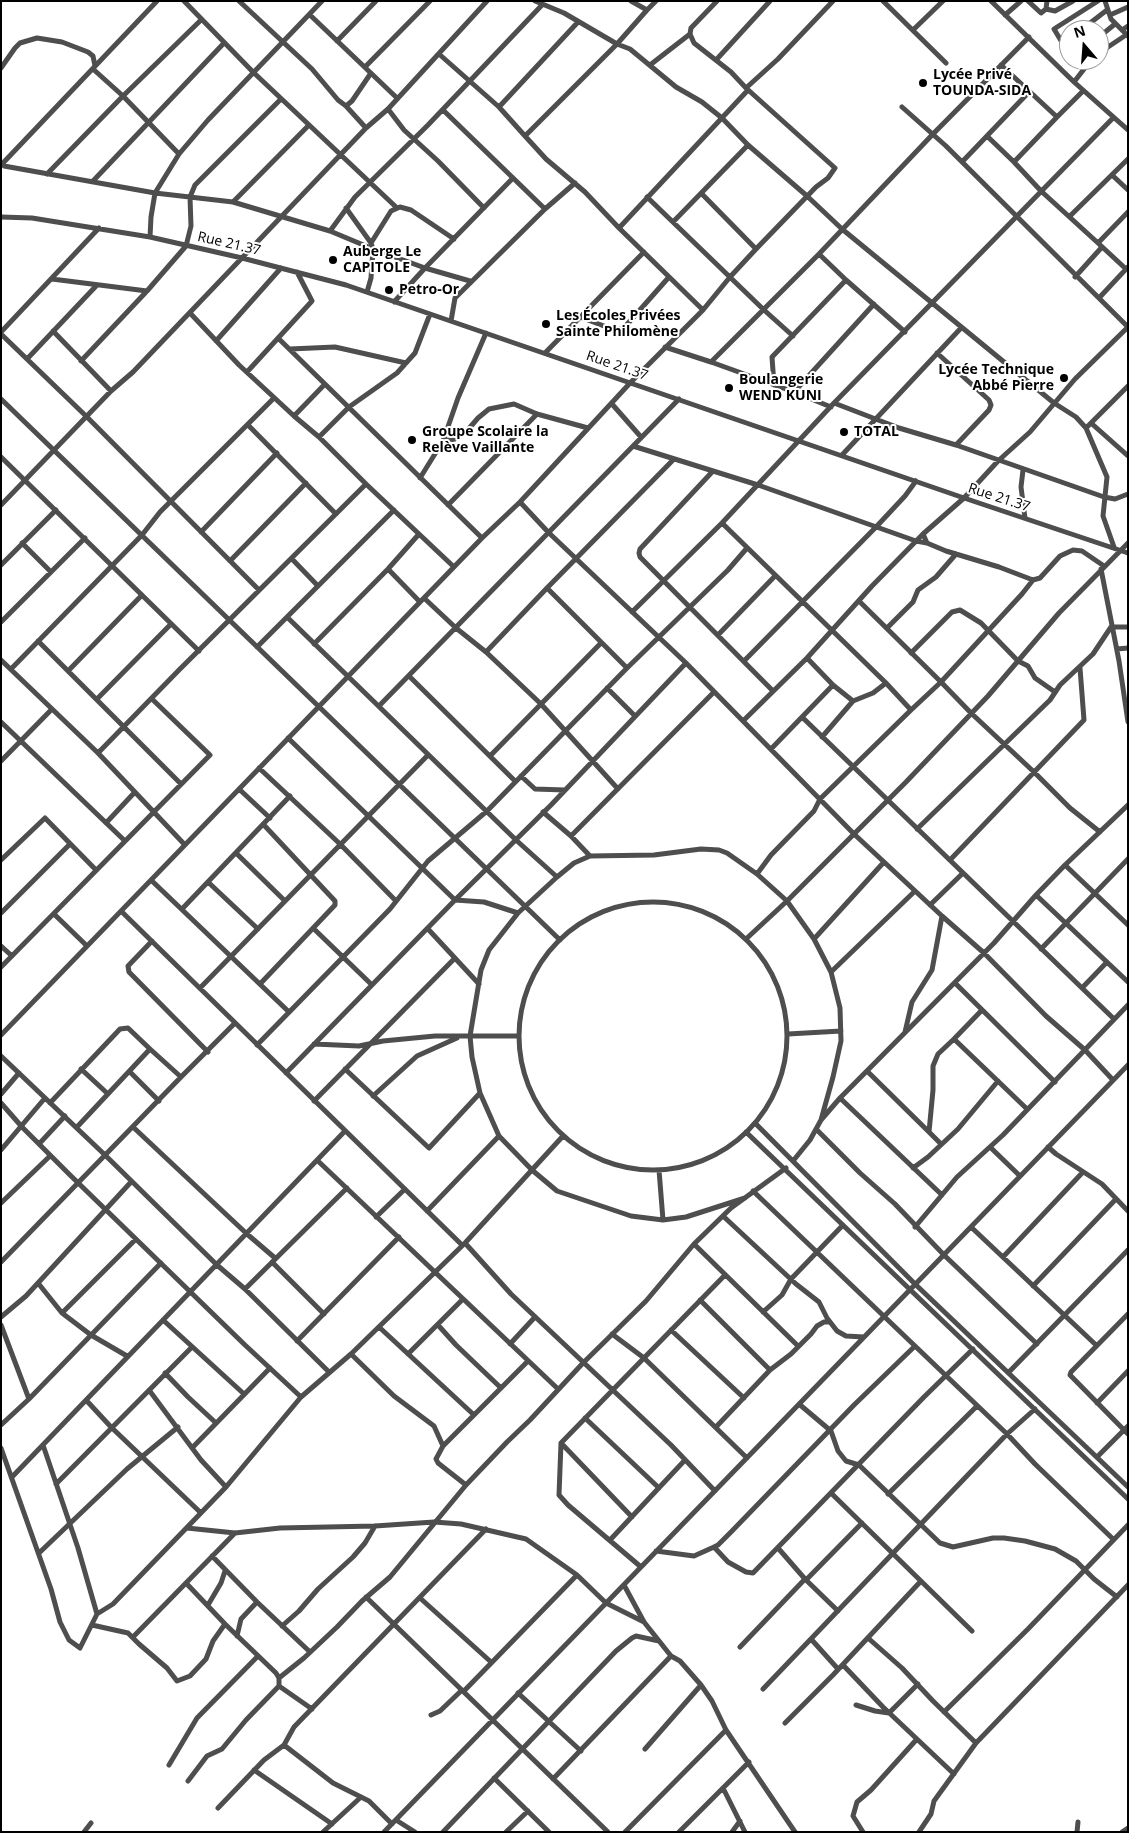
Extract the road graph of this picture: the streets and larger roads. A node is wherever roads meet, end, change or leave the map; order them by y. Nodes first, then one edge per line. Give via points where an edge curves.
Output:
1 (157, 1) edge
2 (184, 1) edge
3 (239, 1) edge
4 (322, 1) edge
5 (376, 1) edge
6 (430, 1) edge
7 (487, 1) edge
8 (535, 1) edge
9 (631, 1) edge
10 (656, 1) edge
11 (716, 1) edge
12 (833, 1) edge
13 (882, 1) edge
14 (991, 1) edge
15 (1021, 1) edge
16 (1028, 1) edge
17 (1047, 1) edge
18 (1073, 1) edge
19 (1098, 1) edge
20 (1104, 1) edge
21 (768, 2) edge
22 (942, 2) edge
23 (542, 5) junction
24 (1128, 7) edge
25 (1046, 9) junction
26 (647, 10) junction
27 (1109, 13) junction
28 (310, 15) junction
29 (1005, 15) junction
30 (201, 20) junction
31 (1069, 20) edge
32 (1097, 20) edge
33 (578, 22) junction
34 (1116, 24) junction
35 (1128, 26) edge
36 (1059, 27) edge
37 (1109, 29) edge
38 (913, 30) junction
39 (1122, 30) junction
40 (690, 34) junction
41 (1127, 35) edge
42 (1029, 37) junction
43 (1059, 38) edge
44 (283, 41) junction
45 (337, 41) junction
46 (224, 43) junction
47 (617, 44) junction
48 (1109, 47) edge
49 (439, 54) junction
50 (716, 59) junction
51 (946, 63) dead end
52 (650, 65) junction
53 (1001, 65) junction
54 (94, 67) junction
55 (365, 67) junction
56 (1, 68) edge
57 (1083, 70) edge
58 (253, 72) junction
59 (371, 73) junction
60 (469, 81) junction
61 (1074, 82) junction
62 (747, 89) junction
63 (1083, 91) junction
64 (1029, 92) junction
65 (123, 96) junction
66 (281, 98) junction
67 (398, 98) junction
68 (346, 106) junction
69 (499, 107) junction
70 (902, 107) dead end
71 (388, 109) junction
72 (443, 110) junction
73 (1056, 117) junction
74 (722, 118) junction
75 (1113, 118) junction
76 (148, 123) junction
77 (309, 124) junction
78 (366, 128) junction
79 (1128, 130) edge
80 (933, 134) junction
81 (525, 136) junction
82 (987, 136) junction
83 (414, 138) junction
84 (748, 144) junction
85 (179, 154) junction
86 (341, 155) junction
87 (1128, 158) edge
88 (962, 162) junction
89 (1014, 162) junction
90 (47, 174) junction
91 (1112, 175) junction
92 (512, 179) junction
93 (93, 181) junction
94 (369, 182) junction
95 (575, 183) junction
96 (1128, 190) edge
97 (1041, 191) junction
98 (155, 193) junction
99 (702, 194) junction
100 (807, 196) junction
101 (190, 197) junction
102 (647, 197) junction
103 (233, 202) junction
104 (396, 207) junction
105 (346, 208) junction
106 (484, 208) junction
107 (545, 209) junction
108 (1128, 212) edge
109 (1070, 216) junction
110 (1, 217) edge
111 (282, 217) junction
112 (1016, 218) junction
113 (673, 222) junction
114 (100, 228) junction
115 (618, 228) junction
116 (842, 229) junction
117 (330, 231) junction
118 (150, 237) junction
119 (454, 239) junction
120 (1098, 243) junction
121 (186, 246) junction
122 (372, 246) junction
123 (1102, 247) junction
124 (756, 249) junction
125 (644, 252) junction
126 (819, 254) junction
127 (242, 258) junction
128 (281, 268) junction
129 (425, 268) junction
130 (1127, 268) edge
131 (297, 272) junction
132 (669, 277) junction
133 (730, 277) junction
134 (1076, 277) junction
135 (52, 279) junction
136 (846, 280) junction
137 (470, 281) junction
138 (97, 285) junction
139 (147, 291) junction
140 (367, 292) junction
141 (1099, 298) junction
142 (394, 302) junction
143 (874, 304) junction
144 (933, 304) junction
145 (703, 310) junction
146 (764, 310) junction
147 (190, 313) junction
148 (430, 314) junction
149 (580, 317) junction
150 (452, 321) junction
151 (1128, 327) edge
152 (962, 328) junction
153 (53, 332) junction
154 (905, 332) junction
155 (1, 333) edge
156 (486, 333) junction
157 (792, 336) junction
158 (278, 338) junction
159 (216, 341) junction
160 (665, 347) junction
161 (290, 349) junction
162 (545, 353) junction
163 (937, 354) junction
164 (27, 359) junction
165 (81, 361) junction
166 (711, 362) junction
167 (406, 363) junction
168 (247, 372) junction
169 (631, 382) junction
170 (325, 384) junction
171 (774, 385) junction
172 (1128, 386) edge
173 (111, 392) junction
174 (794, 392) junction
175 (274, 398) junction
176 (1, 399) edge
177 (679, 399) junction
178 (1054, 403) junction
179 (612, 404) junction
180 (833, 405) junction
181 (349, 408) junction
182 (537, 414) junction
183 (294, 416) junction
184 (87, 417) junction
185 (876, 419) junction
186 (1091, 423) junction
187 (248, 425) junction
188 (588, 428) junction
189 (1086, 428) junction
190 (319, 437) junction
191 (641, 437) junction
192 (443, 441) junction
193 (800, 441) junction
194 (956, 445) junction
195 (632, 446) junction
196 (55, 451) junction
197 (277, 454) junction
198 (842, 455) junction
199 (1128, 456) edge
200 (1, 457) edge
201 (674, 459) junction
202 (998, 461) junction
203 (713, 470) junction
204 (1023, 470) junction
205 (420, 478) junction
206 (25, 481) junction
207 (916, 481) junction
208 (306, 483) junction
209 (366, 484) junction
210 (758, 485) junction
211 (1128, 494) edge
212 (1104, 497) junction
213 (964, 498) junction
214 (170, 501) junction
215 (520, 502) junction
216 (1, 505) edge
217 (448, 505) junction
218 (56, 510) junction
219 (394, 510) junction
220 (336, 514) junction
221 (1025, 518) junction
222 (722, 523) junction
223 (877, 526) junction
224 (201, 532) junction
225 (548, 532) junction
226 (419, 534) junction
227 (923, 534) junction
228 (142, 535) junction
229 (84, 538) junction
230 (482, 538) junction
231 (916, 541) junction
232 (22, 543) junction
233 (927, 543) junction
234 (1128, 543) edge
235 (1114, 547) junction
236 (747, 548) junction
237 (1120, 550) junction
238 (1128, 552) edge
239 (956, 554) junction
240 (576, 558) junction
241 (292, 559) junction
242 (230, 561) junction
243 (1, 564) edge
244 (112, 566) junction
245 (454, 567) junction
246 (1102, 568) junction
247 (388, 569) junction
248 (51, 572) junction
249 (775, 576) junction
250 (664, 580) junction
251 (1033, 580) junction
252 (318, 586) junction
253 (547, 588) junction
254 (260, 590) junction
255 (142, 595) junction
256 (422, 600) junction
257 (859, 601) junction
258 (802, 602) junction
259 (691, 607) junction
260 (632, 612) junction
261 (287, 617) junction
262 (230, 620) junction
263 (1, 622) edge
264 (171, 624) junction
265 (1112, 627) junction
266 (1128, 627) edge
267 (456, 628) junction
268 (887, 628) junction
269 (831, 631) junction
270 (988, 631) junction
271 (718, 635) junction
272 (659, 637) junction
273 (38, 641) junction
274 (601, 643) junction
275 (314, 644) junction
276 (257, 647) junction
277 (1128, 648) edge
278 (1117, 649) junction
279 (199, 650) junction
280 (486, 652) junction
281 (911, 653) junction
282 (807, 658) junction
283 (1, 660) edge
284 (1018, 660) junction
285 (744, 661) junction
286 (686, 663) junction
287 (627, 668) junction
288 (1080, 668) junction
289 (11, 669) junction
290 (69, 670) junction
291 (348, 676) junction
292 (410, 676) junction
293 (941, 682) junction
294 (886, 683) junction
295 (833, 685) junction
296 (607, 688) junction
297 (773, 691) junction
298 (714, 692) junction
299 (1055, 692) junction
300 (97, 699) junction
301 (152, 699) junction
302 (853, 701) junction
303 (541, 704) junction
304 (319, 706) junction
305 (379, 706) junction
306 (52, 709) junction
307 (911, 710) junction
308 (971, 714) junction
309 (635, 716) junction
310 (802, 717) junction
311 (743, 721) junction
312 (1, 722) edge
313 (1128, 722) edge
314 (125, 727) junction
315 (565, 731) junction
316 (822, 737) junction
317 (288, 738) junction
318 (20, 740) junction
319 (1004, 743) junction
320 (771, 749) junction
321 (98, 754) junction
322 (428, 755) junction
323 (490, 756) junction
324 (592, 760) junction
325 (1, 761) edge
326 (853, 766) junction
327 (259, 768) junction
328 (1034, 772) junction
329 (521, 776) junction
330 (516, 782) junction
331 (181, 784) junction
332 (399, 784) junction
333 (239, 788) junction
334 (618, 789) junction
335 (565, 790) junction
336 (134, 793) junction
337 (290, 796) junction
338 (820, 800) junction
339 (888, 800) junction
340 (1128, 804) edge
341 (487, 811) junction
342 (543, 812) junction
343 (153, 813) junction
344 (368, 816) junction
345 (270, 818) junction
346 (106, 823) junction
347 (264, 824) junction
348 (917, 829) junction
349 (1100, 832) junction
350 (854, 834) junction
351 (571, 836) junction
352 (454, 838) junction
353 (516, 840) junction
354 (125, 841) junction
355 (70, 844) junction
356 (340, 844) junction
357 (185, 845) junction
358 (236, 853) junction
359 (590, 856) junction
360 (1128, 859) edge
361 (1, 860) edge
362 (950, 860) junction
363 (884, 862) junction
364 (1065, 865) junction
365 (1122, 866) junction
366 (423, 868) junction
367 (487, 869) junction
368 (96, 870) junction
369 (1128, 872) edge
370 (963, 873) junction
371 (311, 874) junction
372 (757, 874) junction
373 (557, 877) junction
374 (151, 880) junction
375 (208, 882) junction
376 (915, 891) junction
377 (1095, 894) junction
378 (1036, 895) junction
379 (455, 900) junction
380 (285, 901) junction
381 (396, 901) junction
382 (787, 901) junction
383 (930, 905) junction
384 (526, 907) junction
385 (182, 909) junction
386 (121, 911) junction
387 (1, 913) edge
388 (518, 913) junction
389 (54, 914) junction
390 (942, 916) junction
391 (1013, 921) junction
392 (1067, 924) junction
393 (1128, 925) edge
394 (258, 928) junction
395 (313, 928) junction
396 (428, 929) junction
397 (746, 939) junction
398 (814, 939) junction
399 (560, 940) junction
400 (152, 941) junction
401 (1, 946) edge
402 (87, 946) junction
403 (1042, 949) junction
404 (984, 953) junction
405 (12, 956) junction
406 (230, 956) junction
407 (343, 957) junction
408 (455, 958) junction
409 (1107, 962) junction
410 (1, 967) edge
411 (831, 972) junction
412 (1128, 982) edge
413 (955, 983) junction
414 (260, 984) junction
415 (479, 984) junction
416 (372, 985) junction
417 (200, 988) junction
418 (1082, 988) junction
419 (1128, 1005) edge
420 (982, 1010) junction
421 (289, 1012) junction
422 (1114, 1019) junction
423 (235, 1023) junction
424 (841, 1031) junction
425 (905, 1032) junction
426 (788, 1034) junction
427 (1, 1035) edge
428 (460, 1036) junction
429 (470, 1036) junction
430 (518, 1036) junction
431 (954, 1039) junction
432 (314, 1044) junction
433 (258, 1045) junction
434 (368, 1045) junction
435 (150, 1049) junction
436 (1084, 1050) junction
437 (208, 1052) junction
438 (1, 1056) edge
439 (1128, 1065) edge
440 (82, 1069) junction
441 (345, 1069) junction
442 (867, 1071) junction
443 (130, 1072) junction
444 (19, 1073) junction
445 (286, 1073) junction
446 (181, 1077) junction
447 (1113, 1080) junction
448 (998, 1081) junction
449 (1054, 1082) junction
450 (480, 1093) junction
451 (1, 1094) edge
452 (108, 1094) junction
453 (372, 1096) junction
454 (45, 1098) junction
455 (840, 1098) junction
456 (314, 1100) junction
457 (159, 1101) junction
458 (1, 1103) edge
459 (50, 1103) junction
460 (1027, 1109) junction
461 (4, 1110) edge
462 (65, 1116) junction
463 (821, 1120) junction
464 (755, 1123) junction
465 (22, 1127) junction
466 (77, 1127) junction
467 (133, 1127) junction
468 (816, 1129) junction
469 (345, 1131) junction
470 (746, 1132) junction
471 (929, 1132) junction
472 (499, 1136) junction
473 (563, 1136) junction
474 (39, 1144) junction
475 (941, 1144) junction
476 (990, 1147) junction
477 (1048, 1147) junction
478 (1, 1150) edge
479 (106, 1155) junction
480 (50, 1156) junction
481 (318, 1161) junction
482 (792, 1162) junction
483 (786, 1168) junction
484 (913, 1168) junction
485 (532, 1170) junction
486 (660, 1170) junction
487 (1084, 1172) junction
488 (1020, 1176) junction
489 (132, 1182) junction
490 (78, 1183) junction
491 (347, 1188) junction
492 (405, 1189) junction
493 (753, 1191) junction
494 (942, 1195) junction
495 (745, 1198) junction
496 (1116, 1199) junction
497 (1, 1203) edge
498 (106, 1210) junction
499 (427, 1211) junction
500 (1128, 1211) edge
501 (723, 1216) junction
502 (376, 1217) junction
503 (663, 1220) junction
504 (843, 1225) junction
505 (915, 1226) junction
506 (971, 1227) junction
507 (247, 1234) junction
508 (398, 1237) junction
509 (136, 1239) junction
510 (463, 1244) junction
511 (694, 1244) junction
512 (1128, 1250) edge
513 (817, 1253) junction
514 (944, 1255) junction
515 (1003, 1257) junction
516 (274, 1260) junction
517 (1, 1262) edge
518 (161, 1263) junction
519 (217, 1265) junction
520 (434, 1272) junction
521 (725, 1275) junction
522 (791, 1279) junction
523 (38, 1282) junction
524 (915, 1284) junction
525 (1033, 1286) junction
526 (245, 1289) junction
527 (910, 1290) junction
528 (191, 1292) junction
529 (463, 1299) junction
530 (700, 1300) junction
531 (764, 1312) junction
532 (62, 1313) junction
533 (324, 1314) junction
534 (1128, 1314) edge
535 (1064, 1315) junction
536 (884, 1316) junction
537 (1, 1317) edge
538 (535, 1317) junction
539 (163, 1320) junction
540 (830, 1322) junction
541 (1, 1325) edge
542 (438, 1325) junction
543 (379, 1327) junction
544 (671, 1330) junction
545 (612, 1334) junction
546 (91, 1335) junction
547 (864, 1337) junction
548 (297, 1341) junction
549 (510, 1344) junction
550 (1037, 1344) junction
551 (1096, 1345) junction
552 (192, 1346) junction
553 (798, 1346) junction
554 (915, 1346) junction
555 (973, 1350) junction
556 (351, 1354) junction
557 (408, 1354) junction
558 (127, 1356) junction
559 (644, 1358) junction
560 (528, 1361) junction
561 (583, 1363) junction
562 (270, 1368) junction
563 (770, 1370) junction
564 (1128, 1371) edge
565 (329, 1372) junction
566 (1009, 1372) junction
567 (165, 1373) junction
568 (947, 1376) junction
569 (502, 1388) junction
570 (558, 1389) junction
571 (149, 1390) junction
572 (614, 1390) junction
573 (244, 1394) junction
574 (302, 1397) junction
575 (744, 1398) junction
576 (29, 1399) junction
577 (86, 1400) junction
578 (1097, 1403) junction
579 (800, 1404) junction
580 (977, 1406) junction
581 (1034, 1409) junction
582 (474, 1415) junction
583 (585, 1418) junction
584 (216, 1422) junction
585 (1, 1425) edge
586 (112, 1427) junction
587 (178, 1427) junction
588 (716, 1427) junction
589 (1126, 1430) edge
590 (831, 1431) junction
591 (1007, 1434) junction
592 (561, 1443) junction
593 (43, 1445) junction
594 (443, 1446) junction
595 (1, 1448) edge
596 (192, 1448) junction
597 (141, 1456) junction
598 (1097, 1457) junction
599 (747, 1458) junction
600 (685, 1460) junction
601 (859, 1465) junction
602 (12, 1477) junction
603 (56, 1484) junction
604 (466, 1485) junction
605 (1128, 1487) edge
606 (226, 1488) junction
607 (658, 1488) junction
608 (715, 1490) junction
609 (831, 1493) junction
610 (888, 1494) junction
611 (1128, 1499) edge
612 (201, 1513) junction
613 (632, 1517) junction
614 (434, 1522) junction
615 (70, 1523) junction
616 (862, 1523) junction
617 (920, 1525) junction
618 (1128, 1525) edge
619 (375, 1526) junction
620 (187, 1528) junction
621 (486, 1529) junction
622 (235, 1533) junction
623 (1113, 1539) junction
624 (610, 1540) junction
625 (714, 1547) junction
626 (778, 1548) junction
627 (656, 1551) junction
628 (893, 1552) junction
629 (38, 1553) junction
630 (212, 1556) junction
631 (641, 1566) junction
632 (1085, 1569) junction
633 (226, 1571) junction
634 (576, 1574) junction
635 (806, 1579) junction
636 (921, 1581) junction
637 (186, 1583) junction
638 (624, 1585) junction
639 (1128, 1585) edge
640 (366, 1597) junction
641 (1117, 1597) junction
642 (420, 1598) junction
643 (257, 1602) junction
644 (606, 1603) junction
645 (208, 1605) junction
646 (838, 1610) junction
647 (97, 1614) junction
648 (644, 1622) junction
649 (225, 1624) junction
650 (395, 1624) junction
651 (92, 1625) junction
652 (282, 1626) junction
653 (972, 1631) dead end
654 (237, 1636) junction
655 (133, 1637) junction
656 (868, 1638) junction
657 (811, 1640) junction
658 (660, 1641) junction
659 (740, 1647) dead end
660 (310, 1652) junction
661 (258, 1656) junction
662 (671, 1656) junction
663 (491, 1662) junction
664 (841, 1667) junction
665 (279, 1678) junction
666 (918, 1684) junction
667 (701, 1685) junction
668 (279, 1686) junction
669 (764, 1690) dead end
670 (463, 1691) junction
671 (518, 1694) junction
672 (856, 1705) dead end
673 (312, 1709) junction
674 (944, 1712) junction
675 (889, 1713) junction
676 (431, 1715) dead end
677 (493, 1720) junction
678 (548, 1721) junction
679 (785, 1723) dead end
680 (726, 1730) junction
681 (917, 1739) junction
682 (976, 1743) junction
683 (284, 1745) junction
684 (522, 1748) junction
685 (645, 1749) dead end
686 (581, 1751) junction
687 (749, 1762) junction
688 (169, 1765) dead end
689 (254, 1770) junction
690 (954, 1774) junction
691 (494, 1778) junction
692 (553, 1779) junction
693 (188, 1781) dead end
694 (723, 1788) junction
695 (361, 1797) junction
696 (218, 1808) dead end
697 (528, 1811) junction
698 (740, 1821) junction
699 (394, 1822) junction
700 (1078, 1822) dead end
701 (91, 1823) dead end
702 (332, 1824) junction
703 (1128, 1828) edge
704 (794, 1830) edge
705 (84, 1832) edge
706 (323, 1832) edge
707 (384, 1832) edge
708 (415, 1832) edge
709 (442, 1832) edge
710 (506, 1832) edge
711 (549, 1832) edge
712 (608, 1832) edge
713 (625, 1832) edge
714 (679, 1832) edge
715 (732, 1832) edge
716 (745, 1832) edge
717 (788, 1832) edge
718 (863, 1832) edge
719 (919, 1832) edge
720 (1077, 1832) edge
721 (1122, 1832) edge

1 - 54 street
2 - 30 street
3 - 44 street
4 - 28 street
5 - 45 street
6 - 55 street
7 - 49 street
8 - 23 street
9 - 26 street
10 - 26 street
11 - 40 street via 691,28
12 - 62 street
13 - 38 street
14 - 29 street
15 - 29 street
16 - 25 street via 1042,13
17 - 25 street
18 - 25 street via 1055,11
19 - 31 street
20 - 27 street
21 - 50 street
22 - 38 street
23 - 33 street
23 - 60 street
24 - 27 street
26 - 47 street
27 - 32 street
27 - 34 street
28 - 44 street
28 - 45 street
29 - 42 street
30 - 46 street
30 - 65 street
33 - 47 street
33 - 69 street
34 - 37 street
34 - 39 street
35 - 39 street
36 - 43 street via 1054,30
38 - 51 street
39 - 41 street
40 - 50 street via 694,43
40 - 52 street
41 - 48 street
42 - 53 street
42 - 61 street
44 - 58 street
44 - 68 street
45 - 55 street
46 - 58 street
46 - 76 street
47 - 52 street via 630,49
47 - 81 street
49 - 60 street
49 - 67 street
50 - 62 street
52 - 74 street
53 - 64 street
53 - 80 street
54 - 56 street via 93,56 88,52 62,42 37,38 20,43
54 - 65 street
54 - 90 street via 2,163
55 - 59 street
57 - 61 street
58 - 66 street
58 - 85 street
59 - 67 street
59 - 68 street
60 - 69 street
60 - 72 street
61 - 63 street
62 - 74 street
62 - 100 street via 835,168
63 - 73 street
63 - 75 street
64 - 73 street
64 - 82 street
65 - 76 street
65 - 90 street
66 - 77 street
66 - 101 street via 195,185
67 - 71 street
68 - 78 street
69 - 81 street
70 - 80 street
71 - 78 street
71 - 83 street
72 - 83 street
72 - 92 street
73 - 89 street
74 - 84 street
74 - 102 street
75 - 79 street
75 - 97 street
76 - 85 street
76 - 93 street
77 - 86 street
77 - 103 street
78 - 86 street
80 - 88 street
80 - 116 street
81 - 95 street
82 - 88 street
82 - 89 street
83 - 94 street
83 - 106 street
84 - 99 street
84 - 100 street
85 - 98 street
86 - 94 street
86 - 111 street
87 - 91 street
88 - 112 street
89 - 97 street
90 - 93 street
91 - 96 street
91 - 109 street
92 - 106 street
92 - 107 street
93 - 98 street
94 - 104 street
94 - 105 street
95 - 107 street
95 - 115 street
97 - 109 street
97 - 112 street
98 - 101 street
98 - 118 street
99 - 113 street
99 - 124 street
100 - 116 street
100 - 124 street
101 - 103 street
101 - 121 street via 191,226
102 - 113 street
102 - 115 street
103 - 111 street
104 - 119 street via 410,210
104 - 122 street
105 - 117 street
105 - 122 street
106 - 119 street
107 - 137 street
108 - 120 street
109 - 120 street
110 - 114 street, Rue 21.37
111 - 117 street
111 - 127 street
112 - 134 street
112 - 144 street
113 - 133 street
114 - 118 street, Rue 21.37
114 - 135 street
115 - 125 street
116 - 126 street
116 - 144 street
117 - 122 street
118 - 121 street, Rue 21.37
119 - 129 street
120 - 123 street
121 - 127 street, Rue 21.37
121 - 139 street
122 - 129 street
122 - 140 street
123 - 130 street
123 - 134 street
124 - 133 street
125 - 132 street
125 - 149 street
126 - 136 street
126 - 146 street
127 - 128 street, Rue 21.37
127 - 147 street
128 - 131 street, Rue 21.37
128 - 159 street
129 - 137 street
129 - 142 street
130 - 141 street
131 - 140 street, Rue 21.37
131 - 158 street via 312,301
132 - 145 street
132 - 149 street via 623,329 612,329
133 - 145 street
133 - 146 street
134 - 141 street
135 - 138 street
135 - 155 street
136 - 143 street
136 - 157 street
137 - 150 street via 455,298
138 - 139 street
138 - 153 street
139 - 165 street
140 - 142 street, Rue 21.37
141 - 151 street
142 - 148 street, Rue 21.37
143 - 154 street
143 - 174 street
144 - 152 street
144 - 154 street
145 - 160 street
146 - 157 street
146 - 166 street
147 - 159 street
147 - 173 street
148 - 150 street, Rue 21.37
148 - 167 street via 415,353
149 - 162 street
150 - 156 street, Rue 21.37
151 - 178 street
152 - 163 street
152 - 178 street
153 - 164 street
153 - 165 street
154 - 180 street
155 - 164 street
156 - 162 street, Rue 21.37
156 - 192 street
157 - 171 street via 772,357
158 - 161 street
158 - 168 street
159 - 168 street
160 - 166 street
160 - 169 street
161 - 167 street via 335,347
161 - 170 street
162 - 169 street, Rue 21.37
163 - 185 street
163 - 194 street via 989,400 989,410
164 - 184 street
165 - 173 street
166 - 171 street
167 - 181 street
168 - 175 street
169 - 177 street, Rue 21.37
169 - 179 street
170 - 181 street
170 - 183 street
171 - 174 street
172 - 186 street
173 - 184 street
174 - 180 street
175 - 183 street
175 - 187 street
176 - 196 street
177 - 191 street
177 - 193 street, Rue 21.37
178 - 189 street via 1076,417
178 - 202 street via 1030,432
179 - 188 street
179 - 191 street
180 - 185 street
180 - 193 street
181 - 190 street
181 - 205 street
182 - 188 street
182 - 192 street via 514,404 490,409 466,432 455,439
182 - 217 street
183 - 190 street
184 - 196 street
184 - 214 street
185 - 194 street
185 - 198 street
186 - 189 street
186 - 199 street
187 - 197 street
187 - 214 street
188 - 215 street
189 - 212 street via 1107,477
190 - 209 street
191 - 195 street
192 - 205 street
193 - 198 street, Rue 21.37
193 - 210 street
194 - 202 street
195 - 201 street
195 - 225 street
196 - 206 street
196 - 228 street
197 - 208 street
197 - 224 street
198 - 207 street, Rue 21.37
200 - 206 street
201 - 203 street
201 - 240 street
202 - 204 street
202 - 213 street
203 - 210 street
203 - 250 street via 640,549 640,557
204 - 212 street
204 - 221 street via 1021,487
205 - 217 street
206 - 216 street
206 - 218 street
207 - 213 street, Rue 21.37
207 - 223 street
208 - 220 street
208 - 242 street
209 - 219 street
209 - 220 street
210 - 222 street
210 - 223 street
211 - 212 street
212 - 235 street via 1104,522
213 - 221 street, Rue 21.37
213 - 227 street
214 - 224 street
214 - 228 street
215 - 225 street
215 - 230 street
217 - 230 street
218 - 229 street
218 - 232 street
219 - 226 street
219 - 252 street
220 - 241 street
221 - 235 street, Rue 21.37
222 - 236 street
222 - 250 street
223 - 231 street
223 - 258 street
224 - 242 street
225 - 240 street
225 - 267 street
226 - 245 street
226 - 247 street
227 - 231 street
227 - 233 street
228 - 244 street
228 - 262 street
229 - 244 street
229 - 248 street
230 - 245 street
231 - 233 street
231 - 257 street
232 - 243 street
232 - 248 street
233 - 239 street
234 - 237 street
235 - 237 street, Rue 21.37
236 - 249 street
236 - 259 street
237 - 238 street, Rue 21.37
237 - 246 street
239 - 251 street
239 - 268 street via 936,577 918,590 913,602
240 - 253 street
240 - 260 street
241 - 252 street
241 - 254 street
242 - 254 street
244 - 255 street
244 - 273 street
245 - 256 street
246 - 251 street via 1082,551 1073,550 1060,556 1040,578
246 - 265 street
246 - 284 street
247 - 256 street
247 - 275 street
248 - 263 street
249 - 258 street
249 - 271 street
250 - 259 street
250 - 260 street
251 - 270 street
252 - 261 street
253 - 274 street
253 - 280 street
254 - 262 street
255 - 264 street
255 - 290 street
256 - 267 street
256 - 291 street
257 - 268 street
257 - 269 street
258 - 269 street
258 - 285 street
259 - 271 street
259 - 272 street
260 - 272 street
261 - 275 street
261 - 276 street
262 - 276 street
262 - 279 street
264 - 279 street
264 - 300 street
265 - 266 street
265 - 278 street
265 - 288 street
267 - 280 street
267 - 292 street
268 - 281 street
269 - 282 street
269 - 294 street
270 - 281 street via 975,618 956,610
270 - 284 street
270 - 293 street
271 - 285 street
272 - 286 street
272 - 287 street
273 - 289 street
273 - 290 street
274 - 287 street
274 - 303 street
275 - 291 street
276 - 304 street
277 - 278 street
278 - 313 street
279 - 301 street
280 - 303 street
281 - 293 street
282 - 295 street
282 - 297 street
283 - 289 street
284 - 299 street
284 - 308 street
285 - 297 street
286 - 298 street
286 - 309 street
287 - 296 street
288 - 299 street
288 - 328 street via 1084,720
289 - 306 street
290 - 300 street
291 - 304 street
291 - 305 street
292 - 305 street
292 - 323 street
293 - 307 street
293 - 308 street
294 - 302 street
294 - 307 street
295 - 302 street
295 - 310 street
296 - 309 street
296 - 315 street
297 - 311 street
298 - 311 street
298 - 334 street
299 - 319 street
300 - 314 street
301 - 314 street
301 - 331 street via 210,755
302 - 316 street
303 - 315 street
303 - 323 street
304 - 317 street
304 - 332 street
305 - 322 street
306 - 318 street
306 - 321 street
307 - 326 street
308 - 319 street
308 - 339 street
309 - 324 street
310 - 316 street
310 - 320 street
311 - 320 street
312 - 318 street
314 - 321 street
314 - 331 street
315 - 324 street
315 - 329 street
316 - 326 street
317 - 327 street
317 - 344 street
318 - 325 street
318 - 346 street
319 - 328 street
319 - 348 street
320 - 338 street
321 - 336 street
322 - 332 street
322 - 341 street
323 - 330 street
324 - 334 street
324 - 335 street
326 - 338 street
326 - 339 street
327 - 333 street
327 - 337 street
328 - 349 street
328 - 362 street
329 - 330 street
329 - 335 street via 535,789
330 - 341 street
331 - 343 street
332 - 344 street
332 - 352 street
333 - 345 street
333 - 357 street
334 - 351 street
335 - 342 street
336 - 343 street
336 - 346 street
337 - 345 street
337 - 356 street
338 - 350 street
338 - 372 street via 814,811
339 - 348 street
339 - 350 street
340 - 349 street
341 - 352 street
341 - 353 street
342 - 351 street
342 - 353 street
343 - 354 street
343 - 357 street
344 - 356 street
344 - 366 street
345 - 347 street
346 - 354 street
347 - 358 street
347 - 371 street
348 - 362 street
349 - 364 street
350 - 363 street
350 - 382 street
351 - 359 street
352 - 366 street
352 - 367 street
353 - 367 street
353 - 373 street
354 - 368 street
355 - 361 street via 45,818
355 - 368 street
355 - 387 street
356 - 371 street
356 - 381 street
357 - 374 street
358 - 375 street
358 - 380 street
359 - 372 street via 719,850
359 - 373 street via 574,863
360 - 365 street
362 - 370 street
363 - 376 street
363 - 398 street
364 - 377 street
364 - 378 street
365 - 369 street
365 - 377 street
366 - 379 street
366 - 381 street
367 - 379 street
367 - 384 street
368 - 389 street
370 - 383 street
370 - 391 street
371 - 380 street
371 - 395 street via 336,901
372 - 382 street
373 - 384 street
374 - 385 street
374 - 386 street
375 - 385 street
375 - 394 street
376 - 383 street
376 - 411 street
377 - 392 street
377 - 393 street
378 - 391 street
378 - 392 street
379 - 388 street via 484,902
379 - 396 street
380 - 394 street
381 - 407 street
382 - 397 street
382 - 398 street
383 - 390 street
384 - 388 street
384 - 399 street
385 - 406 street
386 - 400 street
386 - 402 street
388 - 415 street via 489,950
389 - 402 street
389 - 405 street
390 - 404 street
390 - 425 street via 932,970 912,1002
391 - 403 street
391 - 404 street
392 - 403 street
392 - 409 street
394 - 406 street
395 - 407 street
395 - 414 street
396 - 408 street
396 - 416 street
397 - 399 street via 728,924 698,909 648,902 619,906 600,913
397 - 426 street via 758,951 777,982
398 - 411 street
399 - 430 street via 546,955 528,986
400 - 417 street
400 - 437 street via 127,969
401 - 405 street
402 - 427 street
403 - 418 street
404 - 413 street
404 - 436 street
405 - 410 street
406 - 414 street
406 - 417 street
407 - 416 street
407 - 421 street
408 - 415 street
408 - 434 street
409 - 412 street
409 - 418 street
411 - 424 street via 840,1008
413 - 420 street
413 - 425 street
414 - 421 street
415 - 429 street
416 - 432 street
417 - 423 street
418 - 422 street
419 - 422 street
420 - 431 street
420 - 449 street
421 - 433 street
422 - 436 street
423 - 433 street
423 - 437 street
424 - 426 street
424 - 463 street
425 - 442 street
426 - 464 street via 786,1060 779,1084
428 - 429 street
428 - 434 street
428 - 453 street via 417,1056
429 - 430 street
429 - 450 street
430 - 473 street via 524,1075 531,1092 550,1123
431 - 448 street
431 - 471 street via 938,1054 933,1066
432 - 434 street
432 - 445 street
433 - 445 street
434 - 441 street
435 - 440 street via 128,1028 120,1029
435 - 443 street
435 - 446 street
436 - 447 street
436 - 449 street
437 - 446 street
438 - 444 street
439 - 447 street
440 - 452 street
440 - 459 street
441 - 453 street
441 - 456 street
442 - 455 street
442 - 471 street
443 - 452 street
443 - 457 street
444 - 451 street
444 - 454 street
445 - 456 street
446 - 457 street
447 - 477 street
448 - 460 street
448 - 475 street
449 - 460 street
450 - 453 street via 429,1148
450 - 472 street
452 - 466 street
454 - 459 street
454 - 465 street
455 - 463 street
455 - 484 street
456 - 469 street
457 - 467 street
458 - 461 street
459 - 462 street
460 - 476 street
461 - 465 street
462 - 466 street
462 - 474 street
463 - 468 street
464 - 470 street
464 - 482 street
465 - 474 street
465 - 478 street
466 - 479 street
467 - 479 street
467 - 507 street
468 - 482 street
468 - 505 street
469 - 481 street
469 - 492 street
470 - 483 street
470 - 486 street via 702,1161
471 - 475 street
472 - 485 street
472 - 499 street
473 - 485 street
473 - 486 street via 602,1160 632,1168
474 - 480 street
475 - 484 street
476 - 488 street
476 - 494 street
477 - 487 street
477 - 488 street
479 - 489 street
479 - 490 street
480 - 490 street
480 - 497 street
481 - 491 street
481 - 507 street
482 - 524 street
483 - 493 street
483 - 504 street
484 - 494 street
485 - 503 street via 557,1191 630,1216
485 - 510 street
486 - 503 street
487 - 496 street
487 - 515 street
488 - 506 street
489 - 498 street
489 - 519 street
490 - 498 street
490 - 517 street
491 - 502 street
491 - 516 street
492 - 499 street
492 - 502 street
493 - 495 street
493 - 513 street
494 - 505 street
495 - 501 street
495 - 503 street via 698,1214
496 - 500 street
496 - 525 street
498 - 509 street
498 - 523 street
499 - 510 street
501 - 511 street
501 - 522 street
502 - 508 street
504 - 513 street
504 - 527 street
505 - 514 street
506 - 514 street
506 - 515 street
507 - 516 street
507 - 519 street
508 - 520 street
508 - 533 street
509 - 518 street
509 - 532 street
510 - 520 street
510 - 538 street
511 - 521 street
511 - 545 street via 646,1301
512 - 535 street
513 - 522 street
513 - 536 street
514 - 524 street
514 - 550 street
515 - 525 street
516 - 526 street
516 - 533 street
518 - 528 street
518 - 546 street
519 - 526 street
519 - 528 street
520 - 529 street
520 - 543 street
521 - 530 street
521 - 531 street
522 - 531 street via 782,1295
522 - 540 street via 819,1302
523 - 532 street
523 - 537 street
524 - 527 street
524 - 566 street
525 - 535 street
526 - 548 street
527 - 536 street
527 - 555 street
528 - 539 street
528 - 562 street
529 - 542 street
529 - 549 street
530 - 544 street
530 - 563 street
531 - 553 street
532 - 546 street
533 - 548 street
534 - 551 street
535 - 550 street
535 - 551 street
536 - 547 street
536 - 554 street
538 - 549 street
538 - 561 street
539 - 552 street
539 - 558 street
540 - 547 street via 846,1336
540 - 553 street via 820,1324
541 - 576 street
542 - 557 street
542 - 569 street
543 - 556 street
543 - 557 street
544 - 559 street
544 - 575 street
545 - 559 street
545 - 561 street
546 - 558 street
546 - 576 street
547 - 579 street
548 - 565 street
549 - 560 street
550 - 566 street
551 - 578 street via 1070,1374
552 - 567 street
552 - 573 street
553 - 563 street
554 - 568 street
554 - 590 street
555 - 568 street
555 - 581 street
556 - 565 street
556 - 594 street via 394,1396 434,1426
557 - 582 street
558 - 577 street
559 - 572 street
559 - 588 street
560 - 569 street
560 - 570 street
561 - 570 street
561 - 572 street
562 - 573 street
562 - 574 street
563 - 575 street
564 - 578 street
565 - 574 street
566 - 598 street
567 - 571 street
567 - 584 street
568 - 580 street
568 - 601 street
569 - 582 street
570 - 604 street
571 - 586 street
571 - 587 street
572 - 583 street
572 - 600 street
573 - 584 street
574 - 606 street
575 - 588 street
576 - 585 street
577 - 586 street
577 - 593 street
578 - 589 street
579 - 590 street
579 - 599 street
580 - 591 street
580 - 610 street
581 - 591 street
581 - 611 street
582 - 594 street
583 - 592 street
583 - 607 street
584 - 596 street
586 - 597 street
586 - 603 street
587 - 596 street
587 - 597 street
588 - 599 street
589 - 598 street
590 - 601 street via 841,1455 846,1461
590 - 625 street
591 - 617 street
591 - 623 street
592 - 613 street
592 - 624 street via 559,1495
593 - 602 street
593 - 603 street
594 - 604 street via 436,1459 438,1463
595 - 602 street
596 - 606 street
597 - 612 street
597 - 615 street
598 - 605 street
599 - 608 street
600 - 607 street
600 - 608 street
601 - 609 street
601 - 610 street
602 - 629 street
603 - 615 street
604 - 614 street
606 - 612 street
607 - 613 street
608 - 627 street
609 - 616 street
609 - 626 street
610 - 617 street
612 - 620 street
613 - 624 street
614 - 619 street
614 - 621 street
614 - 640 street via 403,1562
615 - 629 street
615 - 647 street
616 - 628 street
616 - 635 street
617 - 628 street
617 - 632 street via 945,1545 961,1546 993,1538 1025,1541 1058,1550
618 - 623 street
619 - 622 street via 280,1528
619 - 652 street via 353,1557
620 - 622 street
620 - 647 street via 113,1604
621 - 634 street via 526,1540
621 - 642 street
622 - 630 street
623 - 632 street
624 - 631 street
625 - 626 street via 736,1568 753,1573
625 - 627 street via 694,1556
626 - 635 street
627 - 631 street
628 - 636 street
628 - 646 street
629 - 651 street via 69,1640 80,1648
630 - 633 street
630 - 637 street
631 - 638 street
632 - 641 street
632 - 674 street
633 - 643 street
633 - 645 street
634 - 644 street
634 - 663 street
635 - 646 street
635 - 659 street
636 - 653 street
636 - 656 street
637 - 645 street
637 - 655 street
638 - 644 street
638 - 648 street
639 - 641 street
640 - 650 street
640 - 660 street
641 - 682 street
642 - 650 street
642 - 663 street
643 - 652 street
643 - 654 street via 241,1619
644 - 648 street
644 - 671 street
645 - 649 street
646 - 657 street
647 - 651 street
648 - 658 street
649 - 654 street
649 - 655 street via 213,1640 206,1659 190,1676 177,1681
650 - 670 street
650 - 673 street
651 - 655 street
652 - 660 street
654 - 661 street
656 - 664 street
656 - 666 street
657 - 664 street
657 - 669 street
658 - 662 street
658 - 678 street via 632,1638
660 - 665 street
661 - 665 street
661 - 688 street via 197,1718
662 - 667 street via 680,1661
662 - 686 street
663 - 670 street
664 - 675 street
664 - 679 street
665 - 668 street
666 - 674 street
666 - 675 street
667 - 680 street
667 - 685 street
668 - 673 street
668 - 693 street via 222,1749 207,1756
670 - 676 street
670 - 677 street
671 - 677 street
671 - 678 street
672 - 675 street
673 - 683 street via 294,1727
674 - 682 street
675 - 681 street
677 - 684 street
677 - 699 street
678 - 684 street
678 - 686 street
680 - 687 street
680 - 713 street
681 - 690 street
681 - 718 street via 857,1802 853,1816
682 - 690 street
683 - 689 street
683 - 695 street via 333,1783
684 - 691 street
684 - 692 street
686 - 692 street
687 - 694 street
687 - 704 street
689 - 696 street
689 - 702 street
690 - 719 street via 934,1800
691 - 697 street
691 - 709 street
692 - 712 street
694 - 698 street
694 - 714 street
695 - 699 street
695 - 702 street
697 - 710 street
697 - 711 street
698 - 715 street
698 - 716 street
699 - 707 street
699 - 708 street
700 - 720 street
701 - 705 street
702 - 706 street
703 - 721 street
704 - 717 street

